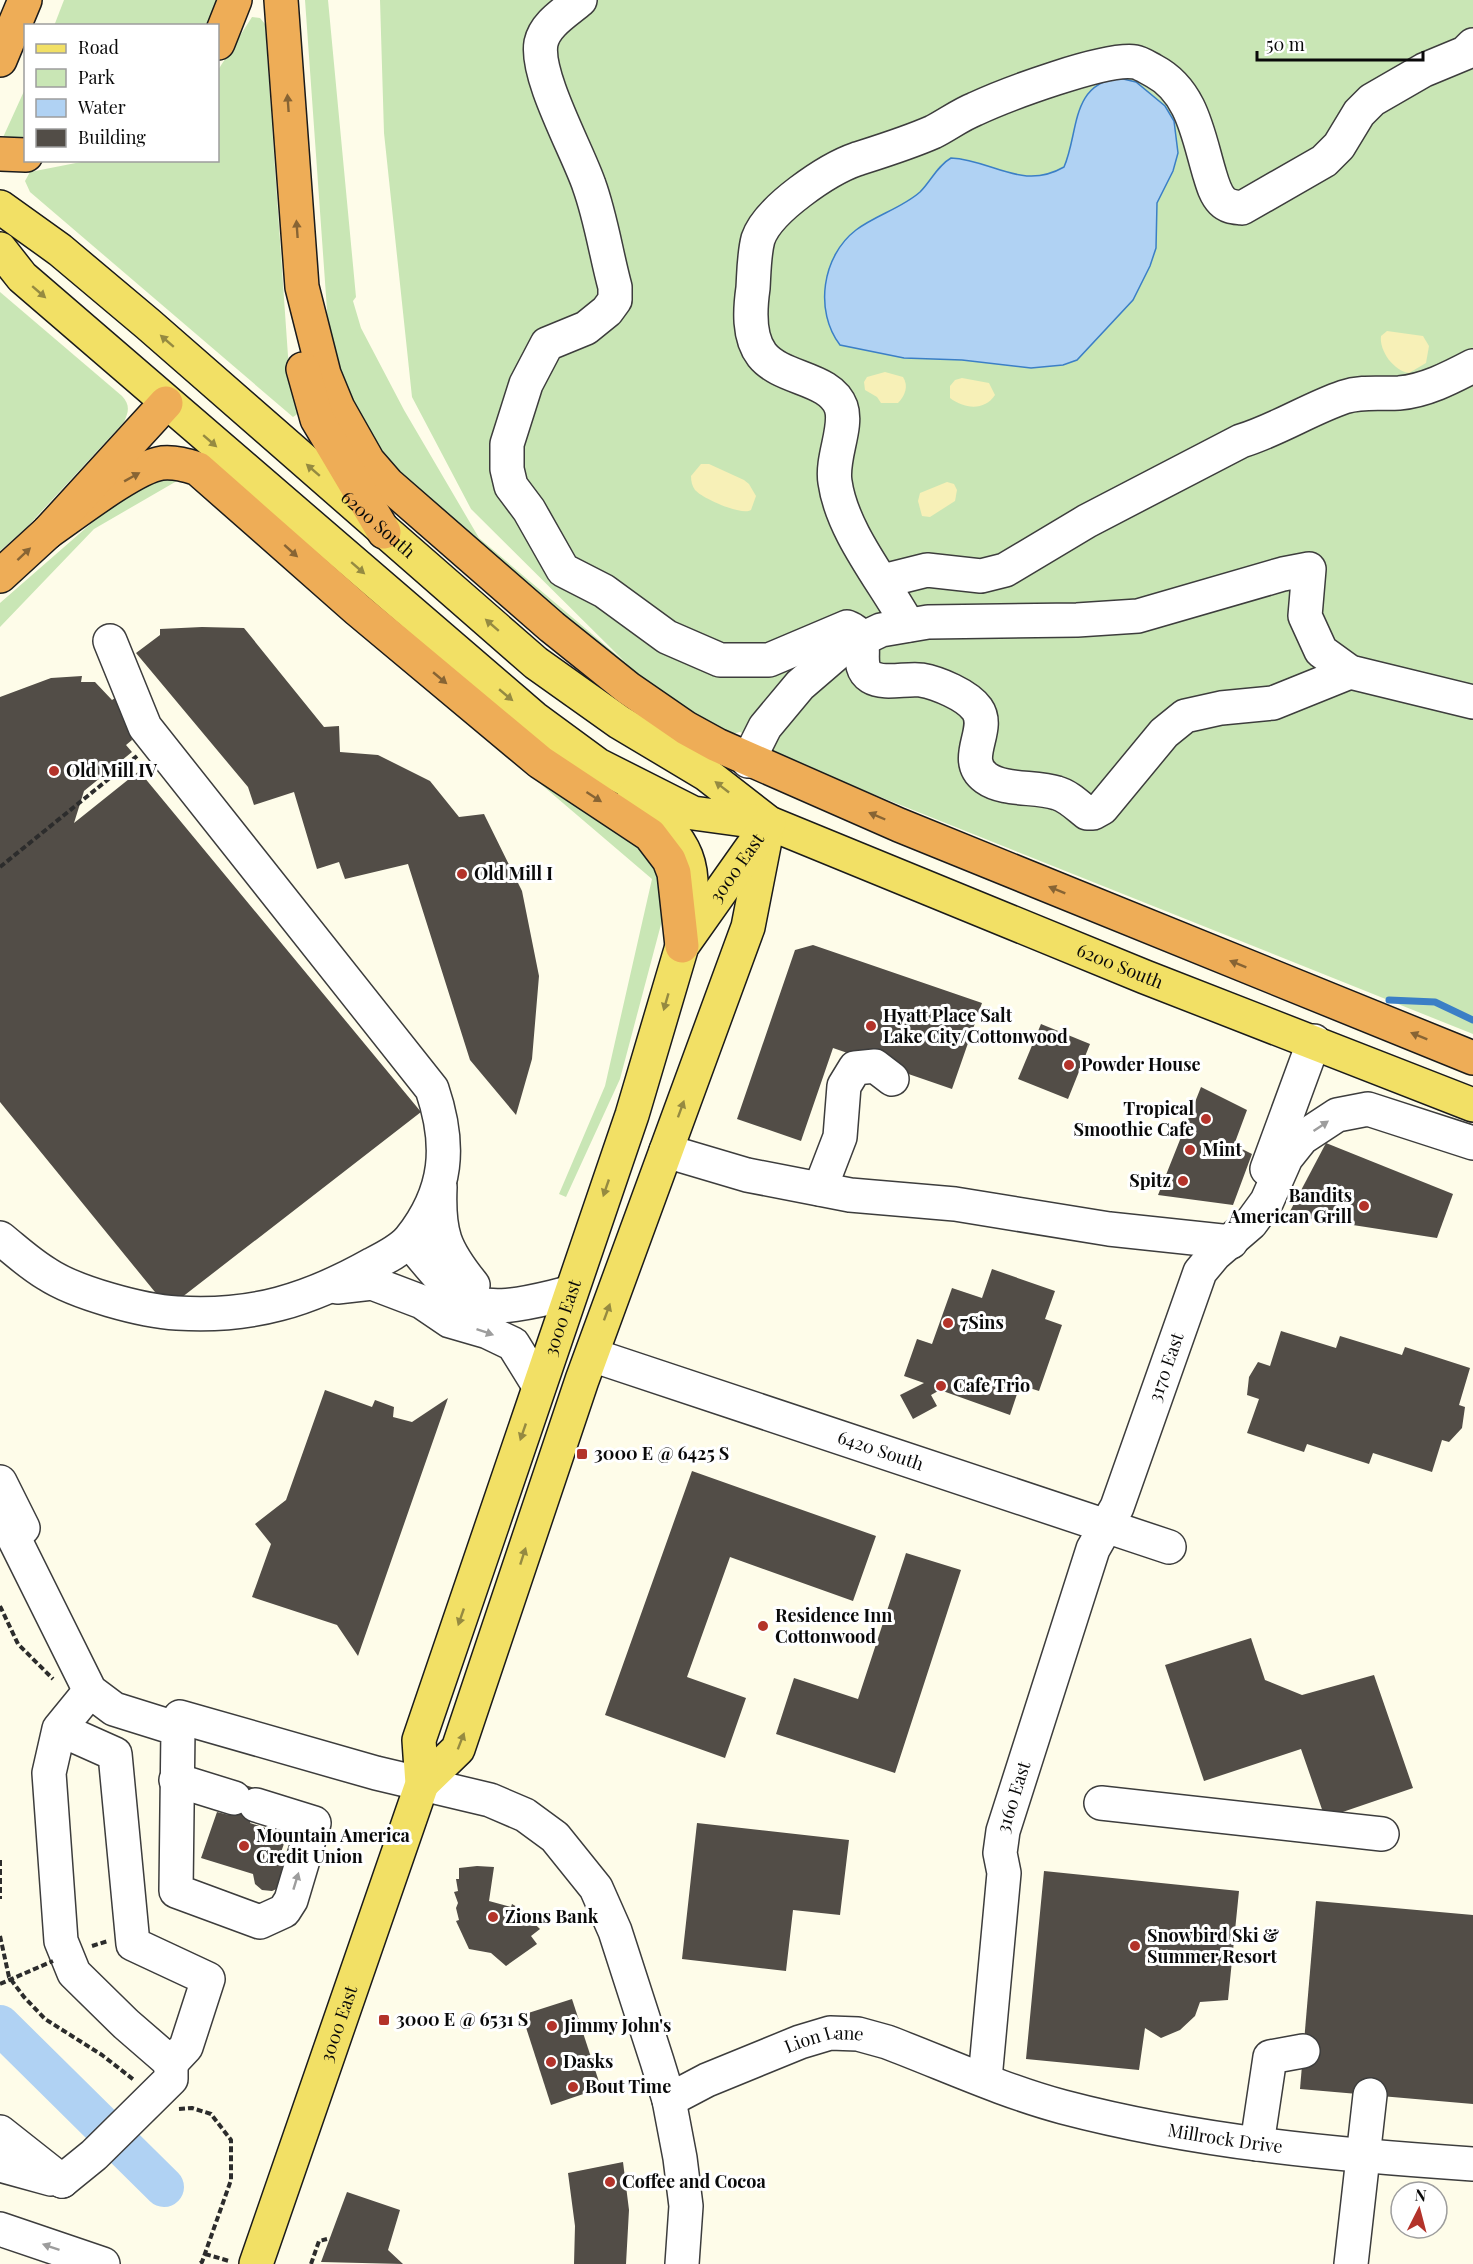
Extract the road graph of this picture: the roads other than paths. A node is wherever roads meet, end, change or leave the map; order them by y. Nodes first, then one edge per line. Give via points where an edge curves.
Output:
1 (25, 0) edge
2 (235, 0) edge
3 (281, 0) edge
4 (580, 0) edge
5 (219, 40) edge
6 (1473, 45) edge
7 (0, 60) edge
8 (0, 154) edge
9 (24, 155) edge
10 (0, 207) edge
11 (0, 249) edge
12 (302, 287) junction
13 (1473, 366) edge
14 (166, 403) junction
15 (48, 532) junction
16 (384, 532) junction
17 (0, 576) edge
18 (883, 581) junction
19 (908, 625) junction
20 (862, 639) junction
21 (110, 640) dead end
22 (1350, 672) junction
23 (1473, 702) edge
24 (748, 761) junction
25 (598, 765) junction
26 (769, 823) junction
27 (682, 946) junction
28 (1314, 1041) junction
29 (1473, 1058) edge
30 (892, 1079) dead end
31 (1473, 1106) edge
32 (1473, 1143) edge
33 (666, 1151) junction
34 (440, 1182) junction
35 (820, 1189) junction
36 (1241, 1232) junction
37 (0, 1238) edge
38 (400, 1248) junction
39 (333, 1287) junction
40 (570, 1293) junction
41 (512, 1304) junction
42 (450, 1321) junction
43 (591, 1355) junction
44 (539, 1386) junction
45 (0, 1482) edge
46 (0, 1510) edge
47 (1105, 1527) junction
48 (1170, 1547) dead end
49 (90, 1691) junction
50 (180, 1718) junction
51 (59, 1729) junction
52 (176, 1780) junction
53 (423, 1784) junction
54 (1101, 1803) dead end
55 (1382, 1834) dead end
56 (1303, 2050) dead end
57 (171, 2063) junction
58 (985, 2079) junction
59 (1370, 2095) dead end
60 (669, 2100) junction
61 (0, 2132) edge
62 (1257, 2144) junction
63 (1366, 2155) junction
64 (1473, 2164) edge
65 (0, 2165) edge
66 (62, 2181) junction
67 (0, 2229) edge
68 (103, 2264) edge
69 (256, 2264) edge
70 (682, 2264) edge
71 (1351, 2264) edge

1 - 7 highway
2 - 5 highway
12 -> 3 highway
4 - 20 street via 547,29 541,44 542,64 590,187 615,300 586,328 547,345 538,359 507,444 511,486 563,570 604,591 667,638 702,654 720,660 769,660 848,627
6 - 18 street via 1465,53 1424,70 1372,100 1324,161 1242,208 1221,201 1213,188 1195,124 1176,88 1137,62 1114,62 975,109 922,137 855,160 779,208 758,240 750,307 753,339 774,367 834,394 842,410 842,426 835,452 834,481 846,517
8 - 9 highway
16 -> 10 main road, 6200 South via 148,324 60,250
11 -> 14 main road, 6200 South via 22,277
12 - 16 highway via 297,321 302,365 317,419
12 - 24 highway via 324,374 338,408 368,461 388,484 628,688 686,728
13 - 18 street via 1423,388 1344,397 1241,441 1087,521 1005,570 981,576 927,570
14 - 15 highway
14 -> 25 main road, 6200 South via 493,685
17 -> 15 highway
15 -> 27 highway via 132,477 160,464 180,463 198,469 540,762 650,836 674,873
26 -> 16 main road, 6200 South via 706,774 577,694
18 - 19 street
19 - 20 street via 881,630
19 - 22 street via 1138,616 1310,569 1305,616 1309,631 1321,651
20 - 22 street via 865,670 871,677 929,682 976,707 982,717 975,758 984,777 996,784 1060,793 1087,813 1093,813 1112,797 1164,733 1185,716 1273,703
20 - 24 street via 843,648 800,685 765,727
21 - 34 street via 145,727 401,1069 432,1089 442,1119 445,1150
22 - 23 street
29 -> 24 highway
25 - 26 main road, 6200 South via 693,813
25 - 27 main road via 666,825 685,852 693,886
26 - 27 main road, 3000 East
26 - 28 main road, 6200 South via 1145,977
33 -> 26 main road, 3000 East via 748,927
27 -> 40 main road, 3000 East via 632,1115
28 - 31 main road, 6200 South
28 - 36 street
30 - 35 street via 875,1066 855,1068 844,1086 840,1137
36 -> 32 street, 3170 East via 1267,1201 1286,1158 1302,1138 1337,1115 1368,1109
33 - 35 street via 747,1175
43 -> 33 main road, 3000 East
34 - 38 street via 430,1209
34 - 41 street via 439,1216 449,1256 474,1286
35 - 36 street via 850,1196 955,1204 1109,1229
36 - 47 street, 3170 East via 1200,1272 1117,1507
37 - 39 street via 48,1275 108,1300 177,1313 263,1310
38 - 39 street
38 - 41 street via 457,1294 482,1305
38 - 42 street
39 - 42 street via 372,1283 422,1302
40 - 41 street
40 - 44 main road, 3000 East
42 -> 44 street via 513,1344
43 - 47 street, 6420 South
53 -> 43 main road, 3000 East via 458,1749
44 -> 53 main road, 3000 East via 419,1740
45 - 50 street via 101,1676
46 - 49 street
47 - 48 street, 6420 South
47 - 58 street, 3160 East via 1093,1549 1003,1831 1000,1853 1004,1873
49 - 50 street via 114,1709
49 - 51 street
50 - 52 street
50 - 53 street
51 - 57 street via 49,1773 61,1941 74,1973
51 - 57 street via 115,1754 133,1944 208,1979 186,2047
52 -> 52 street via 176,1891 260,1922 284,1911 291,1900 314,1823
53 - 60 street via 490,1800 525,1815 555,1837 596,1888 615,1931
53 - 69 main road, 3000 East
54 - 55 street
56 - 62 street via 1270,2057
57 - 66 street via 171,2079
58 - 60 street, Lion Lane via 887,2042 858,2034 830,2033 728,2071
58 - 62 street, Millrock Drive via 1061,2106
59 - 63 street
60 - 70 street via 686,2206
61 - 66 street
62 - 63 street, Millrock Drive
63 - 64 street, Millrock Drive
63 - 71 street
65 - 66 street
68 -> 67 street

